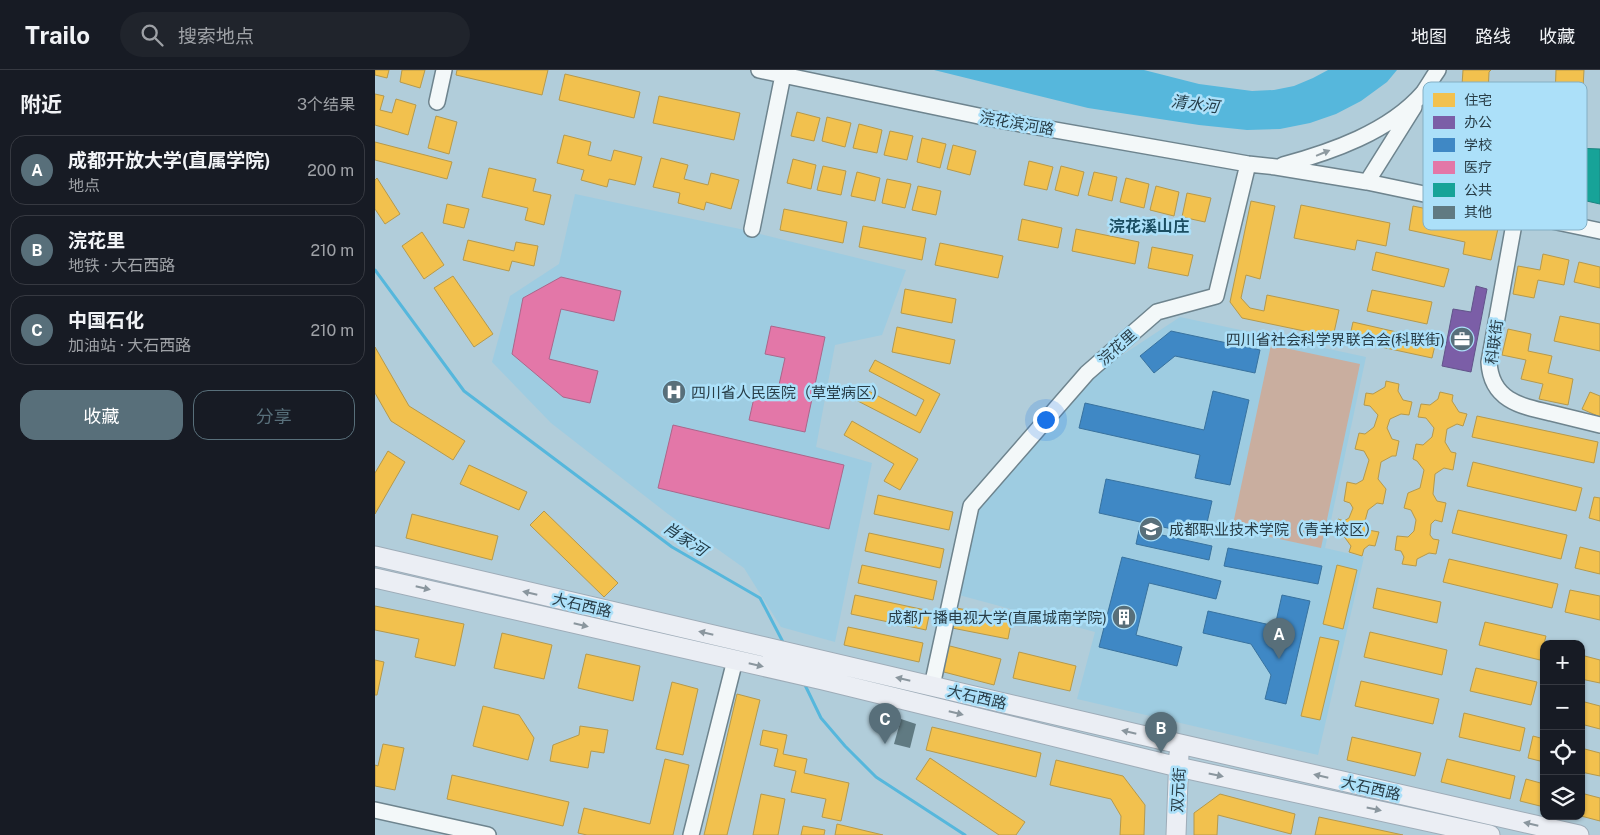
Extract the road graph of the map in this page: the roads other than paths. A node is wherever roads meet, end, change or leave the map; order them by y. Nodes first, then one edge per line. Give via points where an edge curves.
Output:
1 (444, 70) edge
2 (759, 70) edge
3 (1438, 70) edge
4 (783, 72) edge
5 (1430, 82) edge
6 (1423, 93) joint
7 (437, 102) dead end
8 (1248, 164) junction
9 (1276, 167) junction
10 (1367, 182) junction
11 (1423, 194) edge
12 (1587, 228) edge
13 (752, 229) dead end
14 (1513, 230) edge
15 (1600, 231) edge
16 (1600, 425) edge
17 (375, 556) edge
18 (375, 578) edge
19 (735, 660) junction
20 (932, 686) junction
21 (1180, 744) junction
22 (1179, 766) junction
23 (375, 810) edge
24 (1440, 829) edge
25 (487, 835) edge
26 (691, 835) edge
27 (1176, 835) edge
28 (1490, 835) edge
29 (1579, 835) edge

1 - 7 street
2 - 4 street, 浣花滨河路
3 - 5 street, 浣花滨河路
4 - 8 street, 浣花滨河路 via 993,119
4 - 13 street
9 -> 6 street, 浣花滨河路 via 1319,155 1356,139 1394,118
6 - 10 street, 浣花滨河路
8 - 9 street, 浣花滨河路
8 - 20 street, 浣花里 via 1216,296 1157,312 1087,373 971,506
9 - 10 street, 浣花滨河路
10 - 11 street, 浣花滨河路
12 - 15 street, 浣花滨河路
14 - 16 street, 科联街 via 1489,362 1490,375 1505,397 1519,406
20 -> 17 main road, 大石西路
18 -> 19 main road, 大石西路
19 -> 22 main road, 大石西路
19 - 26 street
21 -> 20 main road, 大石西路
21 - 22 main road, 双元街
29 -> 21 main road, 大石西路
22 -> 24 main road, 大石西路
22 - 27 main road, 双元街
23 - 25 street
24 - 28 main road, 大石西路

